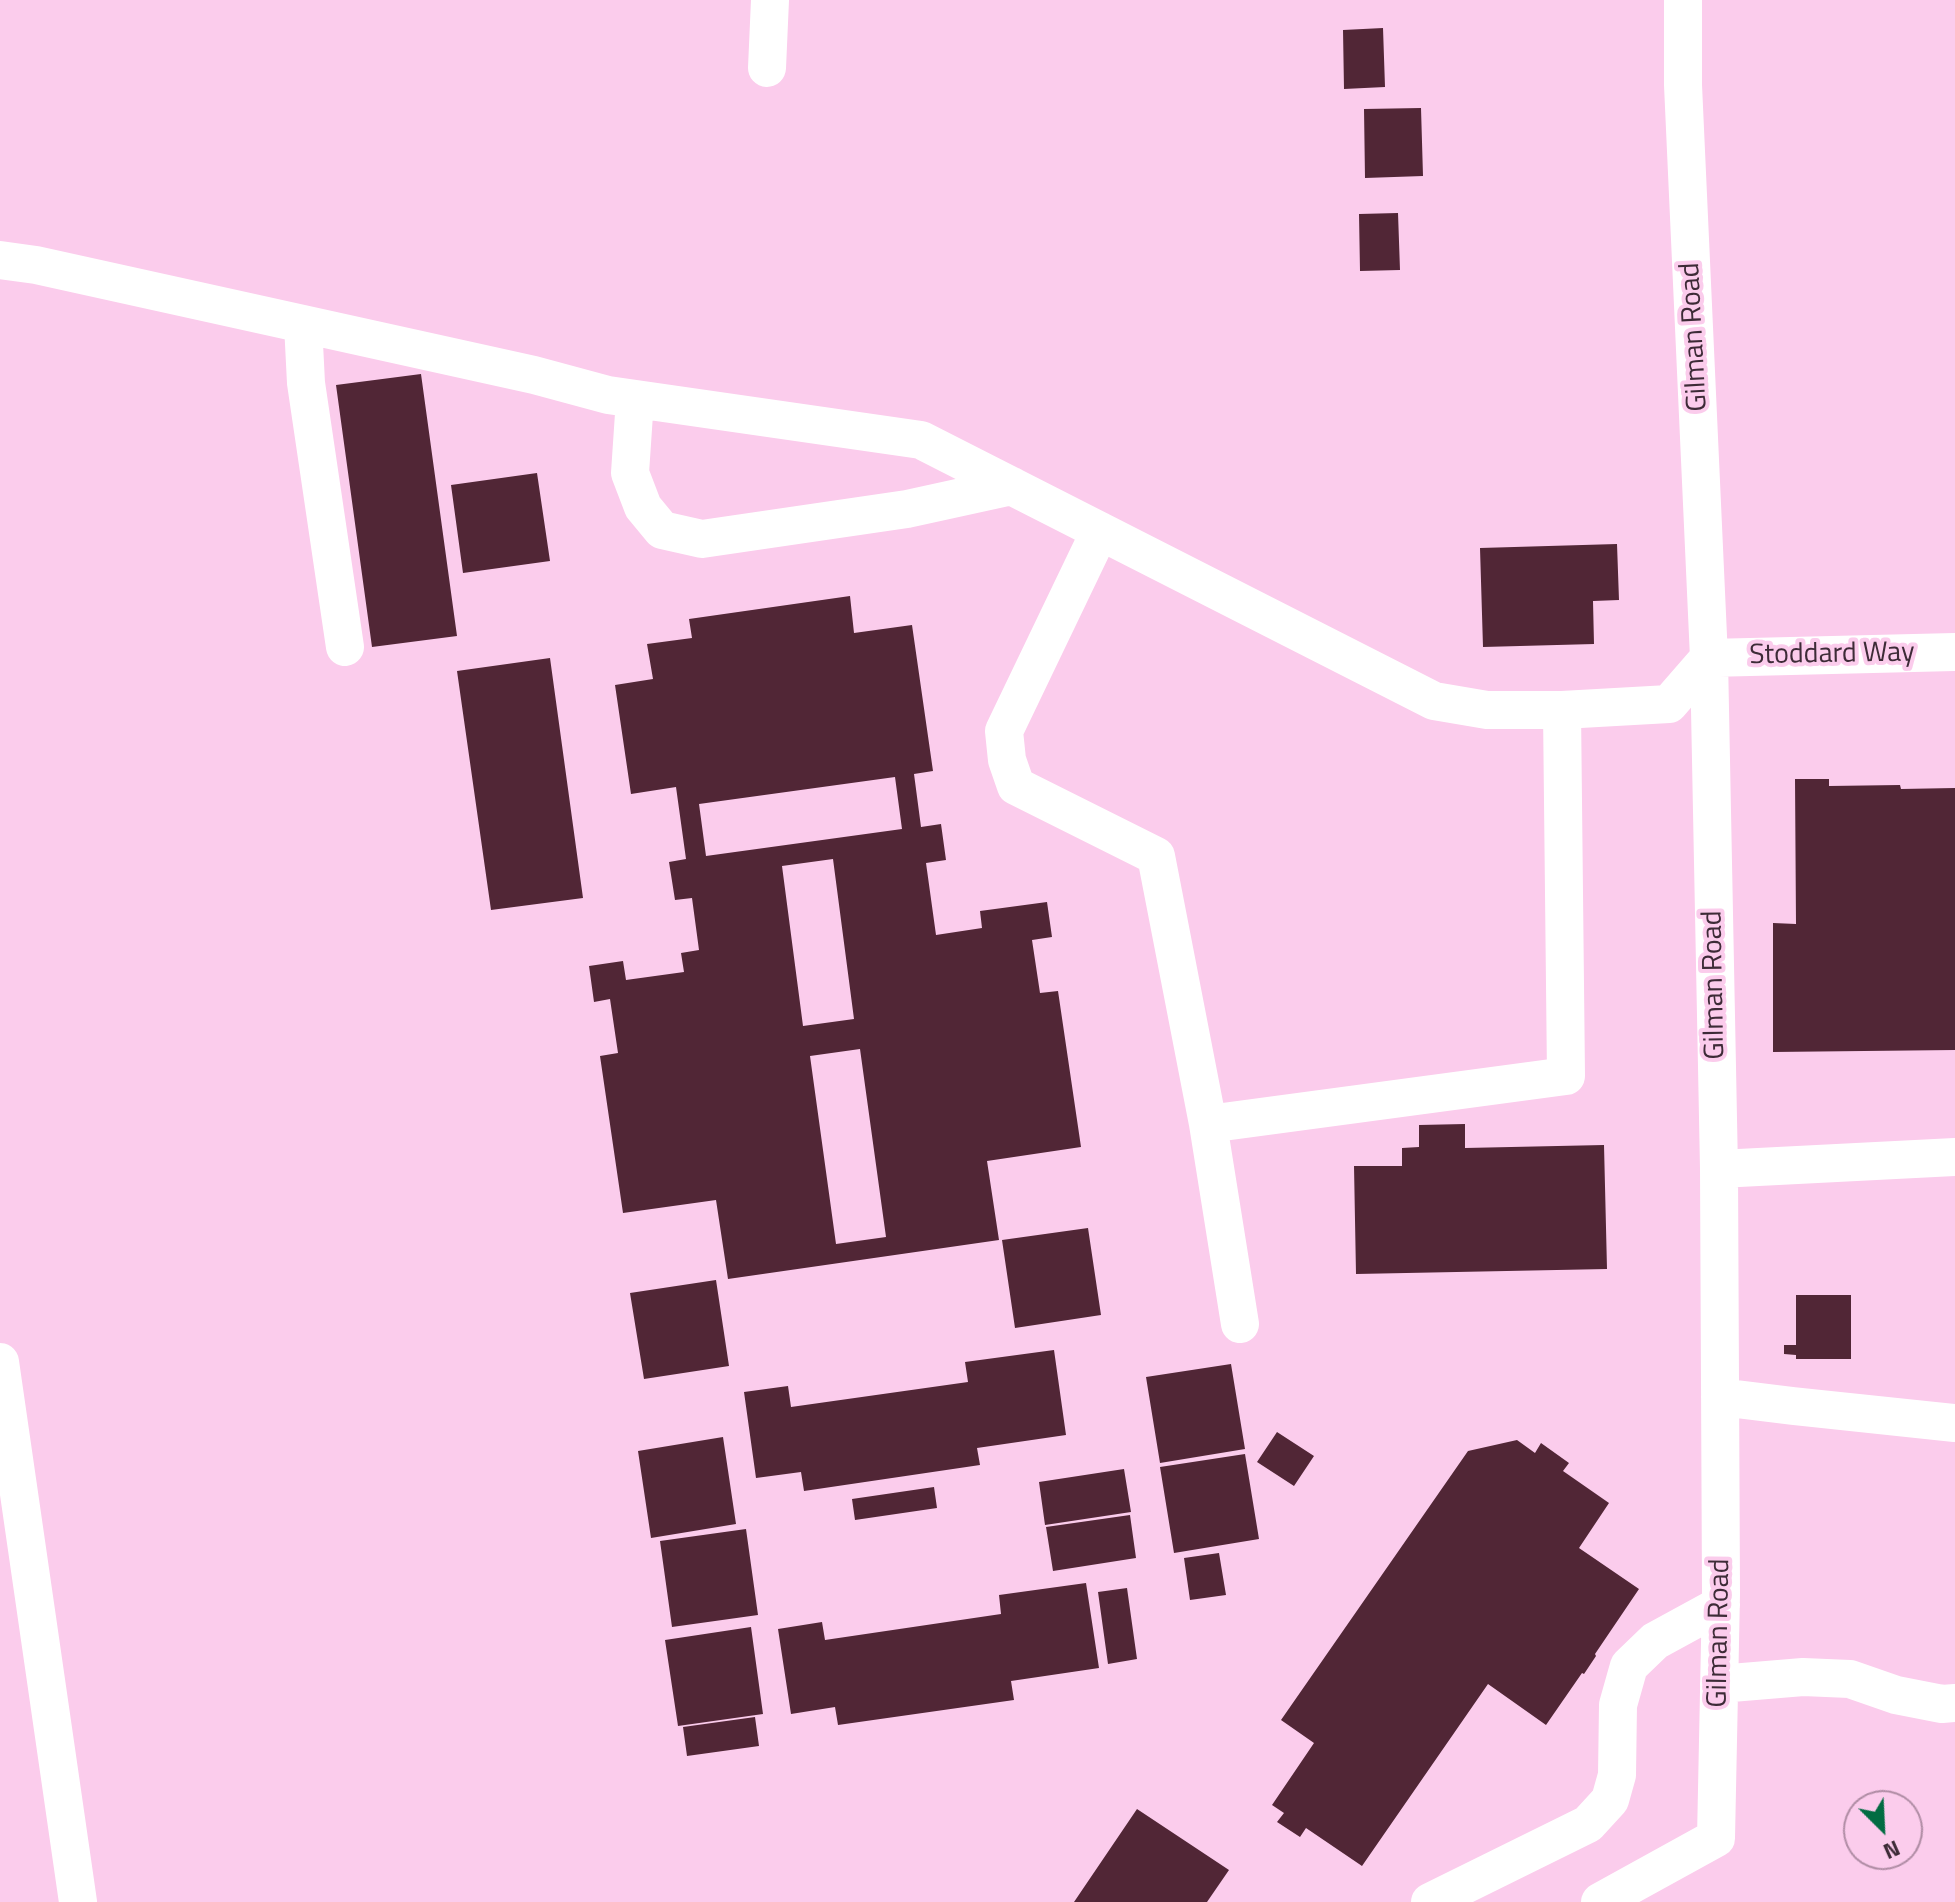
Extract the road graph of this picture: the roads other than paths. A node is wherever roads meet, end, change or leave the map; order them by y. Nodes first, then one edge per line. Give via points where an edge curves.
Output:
1 (770, 0) edge
2 (1683, 0) edge
3 (767, 68) dead end
4 (0, 260) edge
5 (303, 324) junction
6 (635, 399) junction
7 (1012, 486) junction
8 (1100, 531) junction
9 (345, 647) dead end
10 (1955, 652) edge
11 (1709, 658) junction
12 (1562, 710) junction
13 (1208, 1124) junction
14 (1955, 1157) edge
15 (1719, 1169) junction
16 (1240, 1324) dead end
17 (0, 1362) edge
18 (1720, 1397) junction
19 (1955, 1423) edge
20 (1721, 1605) junction
21 (1719, 1684) junction
22 (1955, 1703) edge
23 (1443, 1899) edge
24 (78, 1902) edge
25 (1600, 1902) edge

1 - 3 street
2 - 11 street, Gilman Road
4 - 5 street
5 - 6 street
5 - 9 street via 306,383
6 - 7 street via 921,440
6 - 7 street via 630,473 643,507 662,530 702,539 907,509
7 - 8 street
8 - 12 street via 1434,701 1487,710
8 - 13 street via 1004,731 1007,760 1016,786 1156,856
10 - 11 street, Stoddard Way
11 - 12 street via 1669,704
11 - 15 street, Gilman Road
12 - 13 street via 1566,1076
13 - 16 street
14 - 15 street
15 - 18 street, Gilman Road
17 - 24 street
18 - 19 street
18 - 20 street, Gilman Road
20 - 21 street, Gilman Road
20 - 23 street via 1655,1641 1629,1666 1618,1705 1617,1775 1610,1800 1588,1824
21 - 22 street via 1850,1679 1896,1695
21 - 25 street, Gilman Road via 1716,1838

